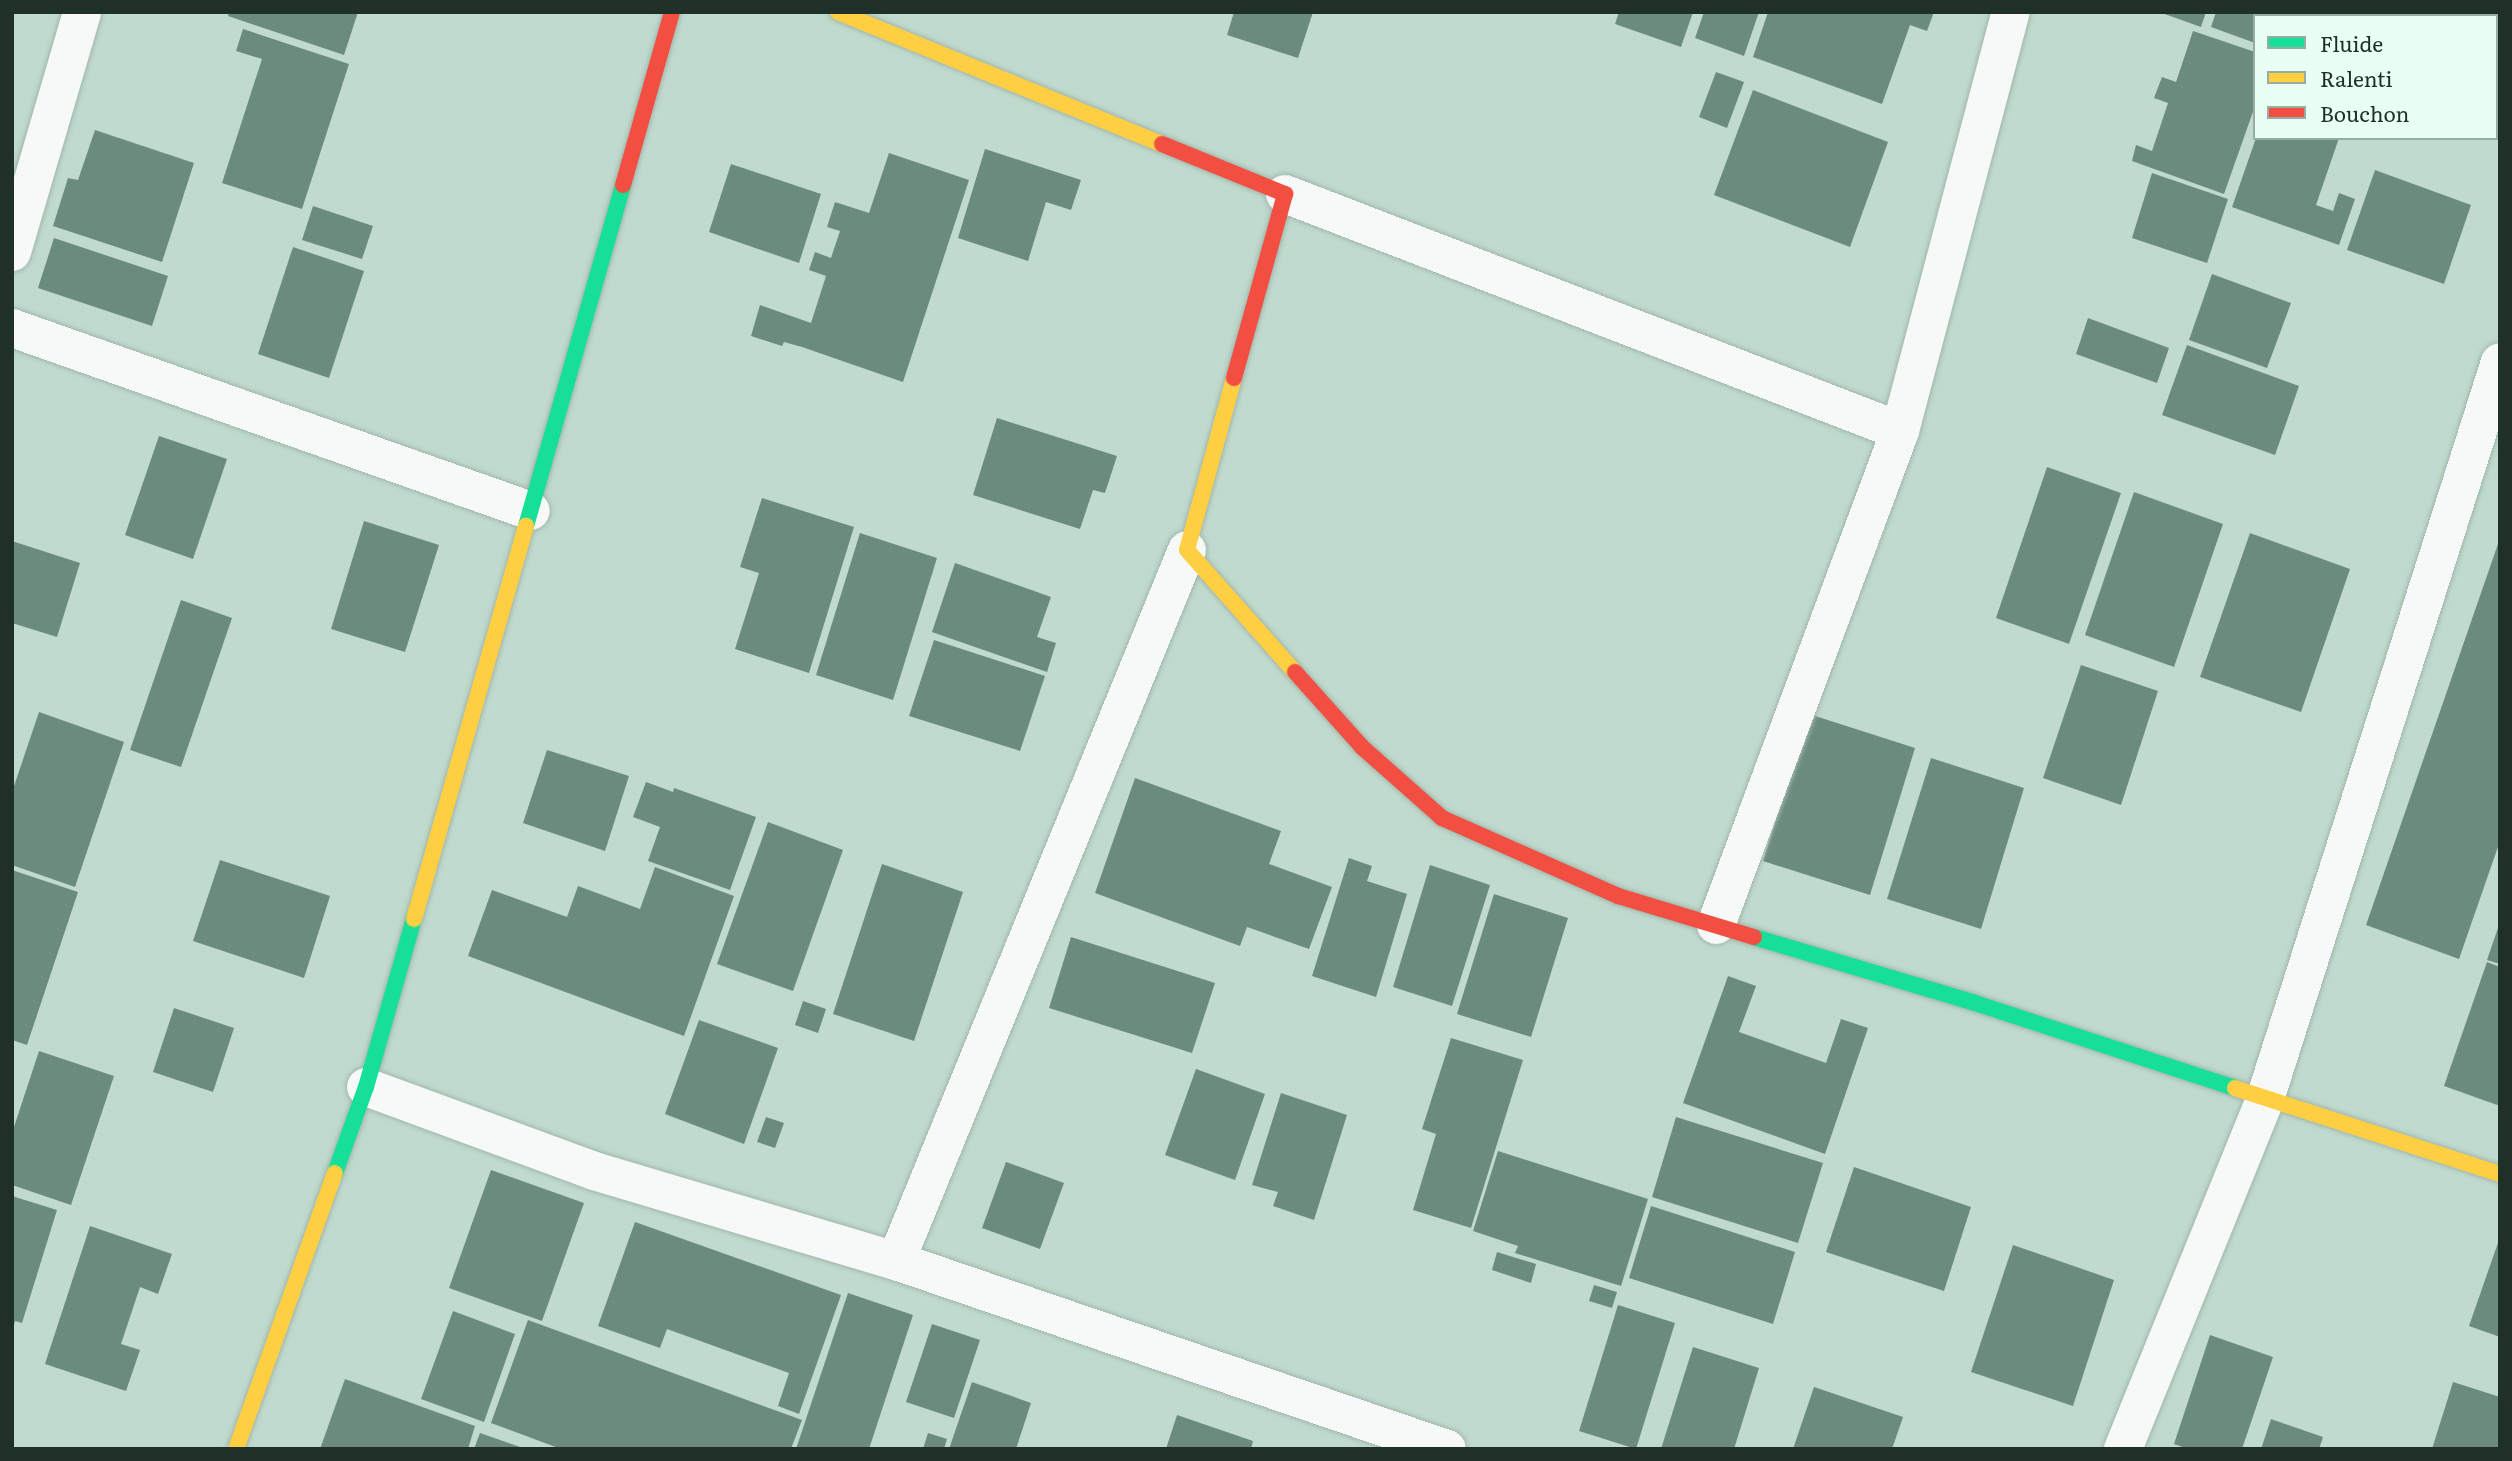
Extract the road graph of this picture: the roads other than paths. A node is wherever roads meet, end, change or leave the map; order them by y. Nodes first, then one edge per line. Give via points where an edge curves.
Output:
1 (82, 12) edge
2 (672, 12) edge
3 (838, 12) edge
4 (2011, 12) edge
5 (1285, 194) junction
6 (12, 251) edge
7 (12, 328) edge
8 (2500, 362) edge
9 (1900, 431) junction
10 (531, 511) junction
11 (1187, 550) junction
12 (1716, 925) junction
13 (366, 1087) junction
14 (2266, 1096) junction
15 (2500, 1174) edge
16 (896, 1261) junction
17 (236, 1449) edge
18 (1447, 1449) edge
19 (2123, 1449) edge

1 - 6 street
2 - 10 street
3 - 5 street
4 - 9 street
5 - 9 street
5 - 11 street
7 - 10 street
8 - 14 street
9 - 12 street
10 - 13 street
11 - 12 street via 1362,747 1441,818 1618,895
11 - 16 street
12 - 14 street
13 - 16 street via 594,1171
13 - 17 street
14 - 15 street
14 - 19 street
16 - 18 street

